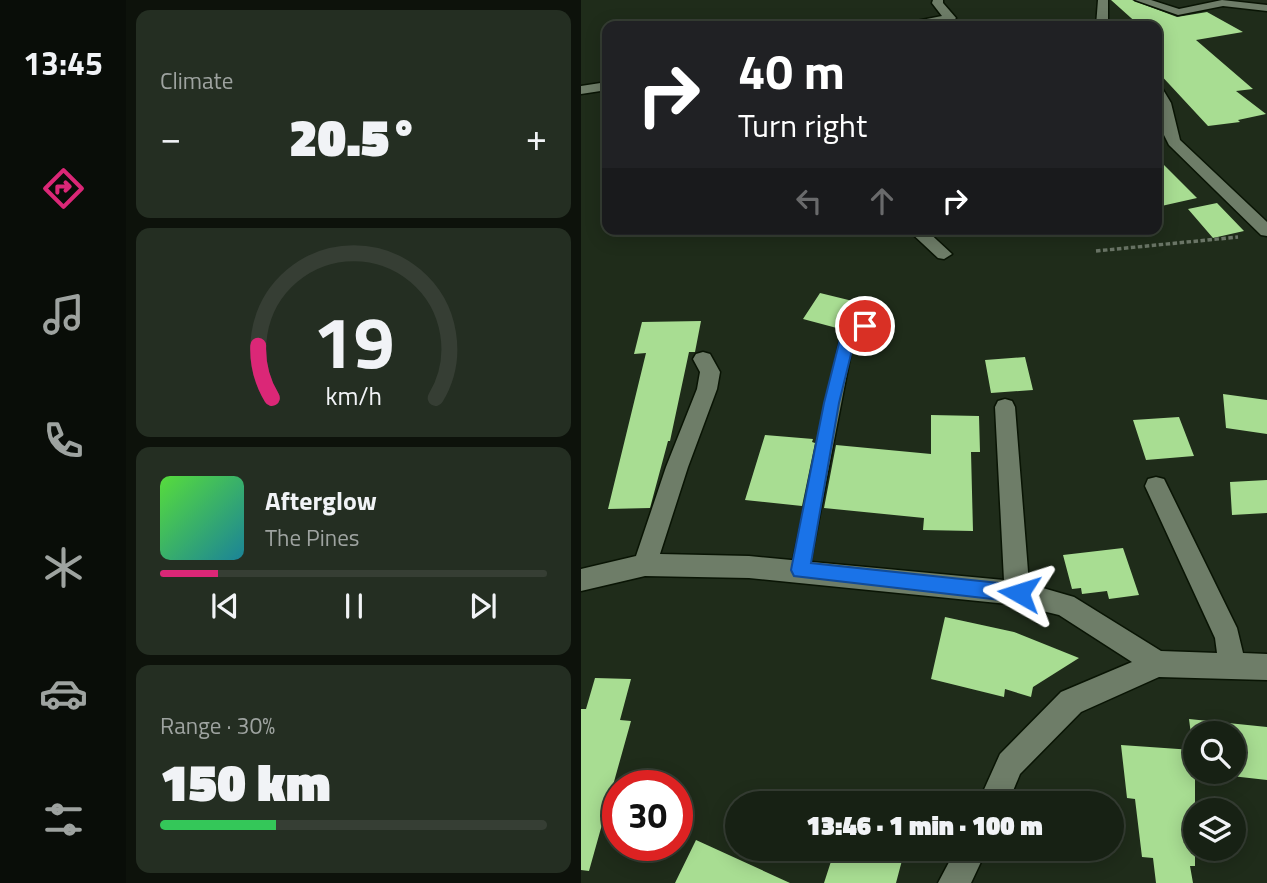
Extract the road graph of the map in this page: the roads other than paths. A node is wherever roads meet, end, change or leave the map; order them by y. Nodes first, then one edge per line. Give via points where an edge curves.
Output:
1 (938, 0) edge
2 (1103, 0) edge
3 (1140, 0) edge
4 (1267, 8) edge
5 (934, 21) edge
6 (1102, 21) edge
7 (602, 87) edge
8 (581, 90) edge
9 (1162, 100) edge
10 (1162, 124) edge
11 (1162, 128) edge
12 (1267, 231) edge
13 (922, 235) edge
14 (944, 254) dead end
15 (879, 319) dead end
16 (703, 359) dead end
17 (1005, 407) dead end
18 (1156, 486) dead end
19 (645, 565) junction
20 (800, 570) junction
21 (581, 580) edge
22 (1019, 593) junction
23 (1157, 664) junction
24 (1232, 667) junction
25 (1267, 667) edge
26 (998, 791) edge
27 (966, 861) edge
28 (954, 883) edge

1 - 5 street via 950,18
2 - 6 street
3 - 4 street via 1178,12 1234,2
7 - 8 street
9 - 10 street via 1167,108
11 - 12 street
13 - 14 street
15 - 20 lane via 847,339
16 - 19 street via 710,372 707,389
17 - 22 street
18 - 24 street via 1228,638
19 - 20 street
19 - 21 street
20 - 22 street
22 - 23 street via 1065,605
23 - 24 street
23 - 26 street via 1071,702 1010,764
24 - 25 street
27 - 28 street

